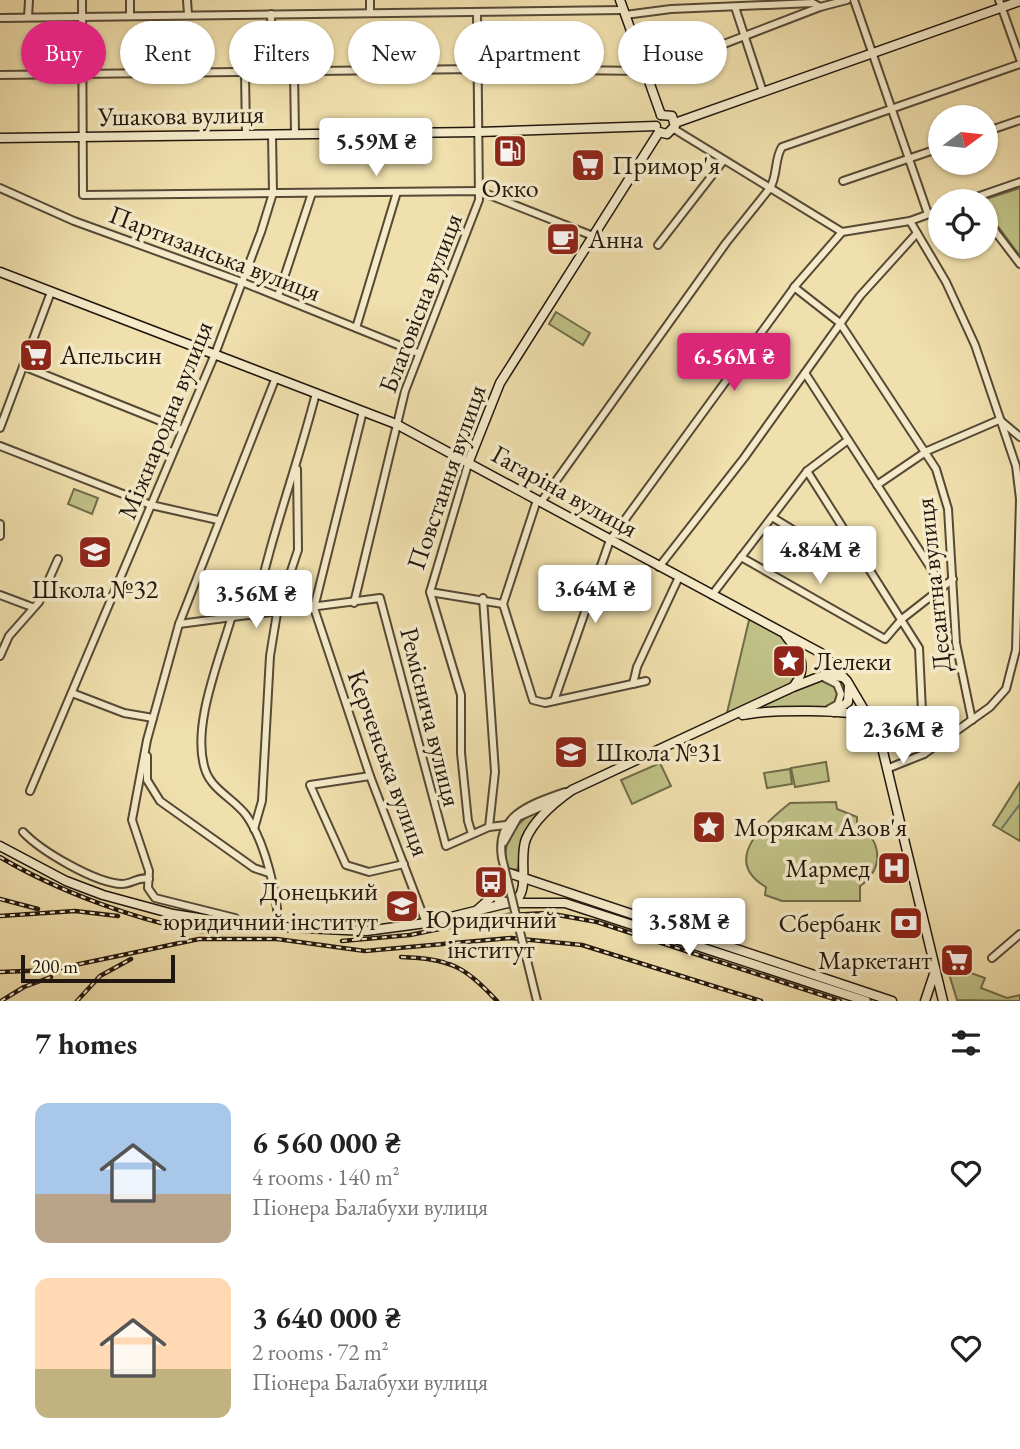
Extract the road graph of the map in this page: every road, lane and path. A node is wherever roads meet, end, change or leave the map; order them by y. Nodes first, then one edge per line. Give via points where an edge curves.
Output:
1 (29, 0) edge
2 (82, 0) edge
3 (130, 0) edge
4 (187, 0) edge
5 (370, 0) edge
6 (620, 0) edge
7 (671, 0) edge
8 (847, 0) edge
9 (853, 0) edge
10 (1020, 1) edge
11 (1000, 4) edge
12 (735, 7) junction
13 (820, 7) junction
14 (671, 9) junction
15 (477, 12) junction
16 (188, 13) junction
17 (370, 13) junction
18 (624, 13) junction
19 (271, 14) junction
20 (130, 16) junction
21 (28, 17) junction
22 (82, 17) junction
23 (0, 18) edge
24 (82, 21) edge
25 (271, 21) edge
26 (477, 21) edge
27 (627, 21) edge
28 (745, 36) junction
29 (727, 43) edge
30 (872, 53) junction
31 (1020, 61) edge
32 (454, 69) edge
33 (334, 71) edge
34 (229, 72) edge
35 (106, 74) edge
36 (0, 75) edge
37 (21, 75) edge
38 (83, 84) edge
39 (245, 84) edge
40 (294, 84) edge
41 (477, 84) edge
42 (650, 84) edge
43 (763, 92) junction
44 (890, 108) junction
45 (661, 115) junction
46 (1020, 120) edge
47 (674, 126) junction
48 (998, 128) edge
49 (657, 129) junction
50 (478, 132) junction
51 (272, 134) junction
52 (295, 134) junction
53 (246, 135) junction
54 (83, 137) junction
55 (0, 138) edge
56 (928, 152) edge
57 (907, 159) junction
58 (724, 160) junction
59 (843, 181) dead end
60 (1020, 182) edge
61 (0, 188) edge
62 (770, 188) junction
63 (998, 190) edge
64 (479, 191) junction
65 (397, 192) junction
66 (273, 193) junction
67 (312, 193) junction
68 (928, 214) joint
69 (910, 221) junction
70 (842, 232) junction
71 (917, 233) junction
72 (998, 235) edge
73 (593, 236) junction
74 (658, 245) dead end
75 (1020, 264) edge
76 (0, 272) edge
77 (242, 282) junction
78 (794, 287) junction
79 (51, 292) junction
80 (278, 296) junction
81 (841, 323) junction
82 (356, 327) junction
83 (418, 352) junction
84 (215, 354) junction
85 (23, 366) junction
86 (805, 373) junction
87 (276, 377) junction
88 (316, 393) junction
89 (363, 411) junction
90 (999, 420) junction
91 (396, 424) junction
92 (0, 428) edge
93 (183, 430) junction
94 (1020, 437) edge
95 (848, 440) junction
96 (0, 446) edge
97 (927, 451) junction
98 (469, 461) junction
99 (297, 469) junction
100 (807, 471) junction
101 (877, 485) junction
102 (539, 501) junction
103 (151, 505) junction
104 (772, 517) junction
105 (218, 520) junction
106 (0, 524) edge
107 (0, 536) edge
108 (610, 540) junction
109 (824, 549) dead end
110 (741, 557) junction
111 (58, 559) dead end
112 (659, 567) junction
113 (679, 577) junction
114 (953, 579) junction
115 (943, 587) junction
116 (430, 592) junction
117 (712, 594) junction
118 (0, 595) edge
119 (483, 598) junction
120 (354, 603) junction
121 (503, 604) junction
122 (32, 607) junction
123 (314, 608) junction
124 (277, 613) junction
125 (254, 617) junction
126 (231, 619) junction
127 (902, 619) junction
128 (179, 624) junction
129 (782, 631) junction
130 (0, 656) edge
131 (818, 677) junction
132 (646, 681) dead end
133 (847, 681) junction
134 (633, 684) junction
135 (793, 687) junction
136 (72, 693) junction
137 (554, 701) junction
138 (800, 712) junction
139 (831, 713) junction
140 (153, 719) junction
141 (872, 719) junction
142 (972, 720) junction
143 (716, 724) junction
144 (147, 740) junction
145 (923, 754) junction
146 (889, 768) junction
147 (370, 776) junction
148 (572, 790) junction
149 (30, 791) dead end
150 (561, 799) junction
151 (506, 825) junction
152 (489, 827) junction
153 (254, 829) junction
154 (23, 832) dead end
155 (472, 834) junction
156 (0, 846) edge
157 (502, 858) junction
158 (404, 863) junction
159 (522, 867) junction
160 (269, 873) junction
161 (513, 874) junction
162 (149, 879) junction
163 (521, 880) junction
164 (495, 894) junction
165 (511, 903) junction
166 (476, 911) junction
167 (426, 923) junction
168 (243, 925) junction
169 (279, 928) junction
170 (1020, 934) edge
171 (992, 958) dead end
172 (935, 971) junction
173 (537, 1001) edge
174 (866, 1001) edge
175 (892, 1001) edge
176 (925, 1001) edge
177 (943, 1001) edge

1 - 21 street
2 - 22 street
3 - 20 street
4 - 16 street
5 - 17 street
6 - 18 street
7 - 14 street
8 - 13 street
9 - 30 street
10 - 11 street, Ушакова вулиця
11 - 30 street, Ушакова вулиця
11 - 31 street
12 - 13 street via 814,3
12 - 14 street
12 - 28 street
13 - 28 street
14 - 18 street
15 - 17 street
15 - 18 street via 567,9
15 - 26 street, Благовісна вулиця
16 - 19 street
16 - 20 street
17 - 19 street
18 - 27 street
19 - 25 street
20 - 22 street
21 - 22 street
21 - 23 street
22 - 24 street
28 - 29 street
28 - 43 street
30 - 43 street, Ушакова вулиця
30 - 44 street
31 - 44 street
32 - 33 street
34 - 35 street
36 - 37 street
38 - 54 street
39 - 53 street
40 - 52 street
41 - 50 street, Благовісна вулиця
42 - 45 street
43 - 47 street, Ушакова вулиця
44 - 57 street
44 - 62 street via 782,147
45 - 47 street via 668,115
45 - 49 street, Повстання вулиця
46 - 48 street
47 - 49 street, Ушакова вулиця via 667,134
47 - 58 street
49 - 50 street, Ушакова вулиця
49 - 73 street, Повстання вулиця
50 - 52 street, Ушакова вулиця
50 - 64 street, Благовісна вулиця
51 - 52 street, Ушакова вулиця
51 - 53 street, Ушакова вулиця
51 - 66 street, Міжнародна вулиця
53 - 54 street, Ушакова вулиця
54 - 55 street, Ушакова вулиця
54 - 66 street via 83,195
56 - 57 street
57 - 59 street
57 - 68 street
58 - 62 street
58 - 74 street
60 - 63 street
61 - 77 street, Партизанська вулиця via 74,221
62 - 70 street
62 - 102 street
64 - 65 street
64 - 73 street
64 - 83 street, Благовісна вулиця via 479,201
65 - 67 street
65 - 82 street
66 - 67 street
66 - 77 street, Міжнародна вулиця
67 - 80 street
68 - 69 street
69 - 70 street
69 - 71 street
70 - 78 street
71 - 81 street
71 - 90 street via 975,345
72 - 75 street
73 - 98 street, Повстання вулиця via 500,383
76 - 79 street, Гагаріна вулиця
77 - 80 street, Партизанська вулиця
77 - 84 street, Міжнародна вулиця
78 - 81 street, Десантна вулиця
78 - 108 street
79 - 84 street, Гагаріна вулиця
79 - 85 street
80 - 82 street, Партизанська вулиця
81 - 86 street
81 - 97 street, Десантна вулиця
82 - 83 street, Партизанська вулиця
83 - 91 street, Благовісна вулиця
84 - 87 street, Гагаріна вулиця
84 - 93 street, Міжнародна вулиця
85 - 92 street
85 - 93 street
86 - 95 street
86 - 112 street
87 - 88 street, Гагаріна вулиця
87 - 105 street
88 - 89 street, Гагаріна вулиця
88 - 99 street
89 - 91 street, Гагаріна вулиця
89 - 123 street
90 - 94 street
90 - 97 street
90 - 142 street via 1012,450 1020,499 1015,660 999,698
91 - 98 street, Гагаріна вулиця
91 - 120 street, Благовісна вулиця
93 - 103 street, Міжнародна вулиця
95 - 100 street
95 - 101 street
96 - 103 street
97 - 101 street
97 - 114 street, Десантна вулиця via 946,499
98 - 102 street, Гагаріна вулиця
98 - 116 street, Повстання вулиця
99 - 124 street via 298,550
99 - 125 street via 263,573
100 - 104 street
100 - 127 street
101 - 115 street
102 - 108 street, Гагаріна вулиця
102 - 121 street
103 - 105 street
103 - 136 street, Міжнародна вулиця
104 - 109 street
104 - 110 street
105 - 128 street
106 - 107 street
108 - 112 street, Гагаріна вулиця
108 - 137 street
110 - 117 street
110 - 127 street via 885,639
111 - 122 street via 39,602
112 - 113 street, Гагаріна вулиця
113 - 117 street, Гагаріна вулиця
113 - 134 street via 636,667
114 - 115 street
114 - 142 street, Десантна вулиця via 956,643
115 - 127 street
116 - 119 street
116 - 155 street, Повстання вулиця via 461,695 461,753
117 - 129 street, Гагаріна вулиця
118 - 122 street
119 - 121 street
119 - 152 street via 495,772
120 - 123 street
120 - 155 street, Реміснича вулиця via 380,598 446,846
121 - 137 street via 533,700
122 - 130 street
123 - 124 street
123 - 147 street, Керченська вулиця
124 - 125 street
124 - 153 street via 270,656 262,801
125 - 126 street
126 - 128 street
126 - 153 street via 204,720 205,767 210,780
127 - 145 street via 920,654
128 - 140 street
129 - 133 street, Гагаріна вулиця via 821,653
129 - 135 street via 802,660 801,675
131 - 133 street via 830,674
131 - 135 street
131 - 138 street via 837,684 840,701 828,709
132 - 134 street
133 - 139 street via 848,702
133 - 141 street, Гагаріна вулиця
134 - 137 street
135 - 143 street
136 - 140 street
136 - 149 street, Міжнародна вулиця
138 - 139 street
138 - 143 street via 762,712
139 - 141 street
140 - 144 street
141 - 146 street, Гагаріна вулиця
142 - 145 street
143 - 148 street
144 - 160 street via 147,780 160,801 254,868
144 - 162 street via 132,820
145 - 146 street
146 - 172 street, Гагаріна вулиця via 898,824
147 - 158 street, Керченська вулиця
147 - 158 street via 310,785 346,865 369,872
148 - 150 street
148 - 151 street via 521,809
150 - 157 street via 519,817 507,834
150 - 159 street via 528,834
151 - 152 street
151 - 157 street
152 - 155 street
153 - 160 street
154 - 162 street via 50,855 109,880 122,884
156 - 168 street via 103,895 173,914
157 - 173 street, bridge
158 - 167 street, Керченська вулиця
159 - 161 street
159 - 163 street
160 - 169 street
161 - 163 street
161 - 164 street via 496,880
162 - 168 street via 149,891 159,901 235,918
163 - 165 street via 523,893
163 - 175 street
164 - 165 street
164 - 166 street
165 - 166 street
165 - 174 street via 572,905
166 - 167 street
167 - 169 street via 366,931
168 - 169 street
170 - 171 street
172 - 176 street
172 - 177 street, Гагаріна вулиця

